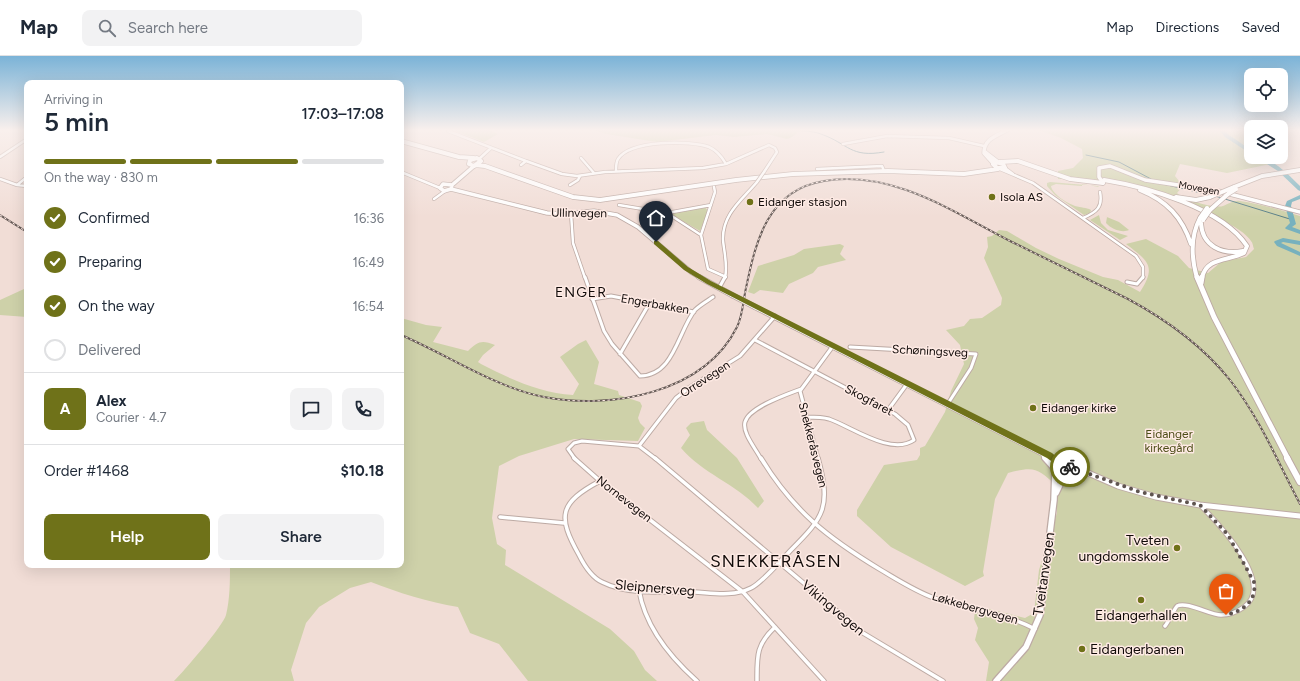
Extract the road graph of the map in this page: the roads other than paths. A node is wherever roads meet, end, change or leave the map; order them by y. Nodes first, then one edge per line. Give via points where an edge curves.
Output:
1 (463, 159) edge
2 (478, 159) junction
3 (521, 159) edge
4 (582, 159) edge
5 (617, 159) edge
6 (722, 159) edge
7 (737, 159) edge
8 (772, 159) edge
9 (988, 159) edge
10 (996, 159) edge
11 (526, 161) junction
12 (999, 162) junction
13 (1024, 162) junction
14 (469, 163) junction
15 (726, 164) junction
16 (993, 164) junction
17 (521, 165) dead end
18 (475, 166) junction
19 (1006, 167) junction
20 (817, 169) dead end
21 (999, 169) junction
22 (884, 171) junction
23 (1299, 171) edge
24 (616, 172) junction
25 (404, 173) edge
26 (594, 173) junction
27 (975, 173) junction
28 (580, 176) junction
29 (1017, 176) junction
30 (0, 179) edge
31 (24, 179) edge
32 (1102, 181) junction
33 (430, 183) junction
34 (445, 184) junction
35 (17, 185) junction
36 (570, 185) dead end
37 (1118, 185) junction
38 (24, 186) edge
39 (452, 187) junction
40 (714, 187) dead end
41 (1235, 188) junction
42 (440, 189) junction
43 (1148, 190) junction
44 (445, 191) junction
45 (1100, 192) dead end
46 (580, 197) junction
47 (619, 205) dead end
48 (710, 205) junction
49 (1196, 209) junction
50 (1300, 212) edge
51 (571, 213) junction
52 (667, 213) junction
53 (1083, 218) junction
54 (1201, 220) junction
55 (701, 235) junction
56 (1192, 247) junction
57 (1246, 250) junction
58 (726, 277) junction
59 (1127, 282) dead end
60 (1202, 283) junction
61 (719, 288) junction
62 (713, 297) dead end
63 (592, 299) junction
64 (649, 304) junction
65 (694, 312) junction
66 (774, 316) junction
67 (755, 340) junction
68 (833, 346) junction
69 (850, 347) dead end
70 (620, 354) junction
71 (814, 371) junction
72 (907, 384) junction
73 (801, 389) junction
74 (947, 404) junction
75 (888, 410) junction
76 (806, 417) junction
77 (639, 446) junction
78 (1033, 448) junction
79 (1062, 465) junction
80 (1055, 469) junction
81 (1066, 473) junction
82 (1088, 474) junction
83 (1300, 476) edge
84 (600, 480) junction
85 (1300, 482) edge
86 (1054, 500) junction
87 (1200, 505) junction
88 (1298, 515) edge
89 (500, 517) dead end
90 (564, 523) junction
91 (815, 526) junction
92 (778, 562) junction
93 (639, 590) junction
94 (743, 592) junction
95 (1165, 626) dead end
96 (775, 627) junction
97 (1035, 629) junction
98 (697, 681) edge
99 (757, 681) edge
100 (824, 681) edge
101 (943, 681) edge
102 (996, 681) edge

1 - 14 main road
2 - 14 main road
2 - 18 main road
2 - 46 main road via 488,165
3 - 11 street
4 - 26 street
5 - 24 street
6 - 15 street
7 - 15 street, bridge
8 - 58 street, bridge via 758,182 739,201 724,224 722,242
9 - 16 main road
10 - 12 main road
11 - 17 street
11 - 28 street via 562,174
12 - 13 main road
12 - 16 main road
12 - 19 main road
13 - 19 main road
13 - 32 main road via 1070,179
14 - 18 main road
14 - 34 main road
15 - 24 street via 699,168
16 - 21 main road
16 - 27 main road
18 - 39 main road via 455,181
18 - 46 main road via 485,166
19 - 21 main road
19 - 29 street
20 - 22 street via 882,166
21 - 27 main road
21 - 29 street
22 - 27 main road
22 - 46 main road via 775,176 605,200
23 - 41 main road via 1269,176
24 - 26 street
25 - 33 street
26 - 28 street
28 - 36 street
29 - 53 street via 1033,183
30 - 35 street
31 - 35 street
32 - 37 main road
32 - 43 main road
32 - 50 main road, Movegen via 1099,168 1110,166 1141,179 1218,191
33 - 34 street, Ullinvegen
33 - 42 street
34 - 39 main road, Ullinvegen
34 - 42 main road
35 - 38 street
37 - 49 main road via 1149,191
37 - 56 main road via 1145,192 1169,207 1184,224
39 - 44 main road
39 - 51 main road, Ullinvegen via 540,211
40 - 48 street via 715,192
41 - 43 main road, bridge via 1201,200 1184,199
41 - 54 main road, bridge via 1219,199
42 - 44 main road
42 - 44 street via 435,198
43 - 49 main road
45 - 53 street via 1101,207
47 - 52 street
48 - 52 street
48 - 55 street
49 - 57 main road via 1238,233 1246,243
51 - 61 main road, Ullinvegen via 600,211 628,220 686,268
51 - 63 street via 573,243
52 - 55 street
53 - 59 street via 1140,260 1144,270 1142,280 1134,284
54 - 56 main road via 1194,233
54 - 57 main road via 1203,237 1212,246 1231,253
54 - 60 main road via 1195,248
55 - 58 street via 708,269
56 - 85 main road via 1195,273 1203,296
57 - 60 main road via 1241,255 1215,260 1209,264 1203,271
58 - 61 street
60 - 83 main road via 1226,335
61 - 66 main road, Ullinvegen, bridge
62 - 65 street, Engerbakken
63 - 64 street, Engerbakken via 611,296
63 - 70 street via 604,331
64 - 65 street, Engerbakken
64 - 70 street
65 - 70 street via 666,364 654,373 643,377 638,375
66 - 67 street, Orrevegen
66 - 68 main road
67 - 71 street, Skogfaret
67 - 77 street, Orrevegen via 735,360 676,398
68 - 71 street, Snekkeråsvegen
68 - 72 main road
69 - 74 street, Schøningsveg via 976,354 971,368
71 - 73 street, Snekkeråsvegen
71 - 75 street, Skogfaret
72 - 74 main road
72 - 75 street
73 - 76 street, Snekkeråsvegen via 800,397
73 - 91 street, Løkkebergvegen via 754,410 746,417 745,424 751,440 779,488
74 - 78 main road
75 - 76 street, Skogfaret via 900,417 908,426 914,437 911,444 892,445 828,419
76 - 91 street, Snekkeråsvegen via 825,492 822,510
77 - 84 street, Nornevegen via 582,441 570,445 570,454
77 - 92 street, Vikingvegen
78 - 79 main road
78 - 80 main road via 1047,458
79 - 80 main road via 1056,464
79 - 81 main road
79 - 82 street
80 - 81 main road via 1060,474
80 - 86 main road, Tveitanvegen
81 - 82 street via 1072,471
81 - 86 main road, Tveitanvegen
82 - 87 street via 1140,492
84 - 90 street via 576,496
84 - 94 street, Nornevegen
86 - 97 main road, Tveitanvegen via 1042,603
87 - 88 street
87 - 95 street via 1222,526 1234,544 1255,588 1252,598 1244,608 1226,615 1205,613 1178,604
89 - 90 street
90 - 93 street, Sleipnersveg via 581,560 595,578 609,584
91 - 92 street, Snekkeråsvegen
91 - 97 street, Løkkebergvegen via 843,546 921,592 950,602 1012,616
92 - 94 street, Snekkeråsvegen via 754,587
92 - 101 street, Vikingvegen via 868,636
93 - 94 street, Sleipnersveg via 727,594
93 - 98 street via 641,606 652,626 669,651
94 - 96 street, Nornevegen
96 - 99 street via 760,643 757,654
96 - 100 street, Nornevegen
97 - 102 main road, Tveitanvegen via 1021,654

